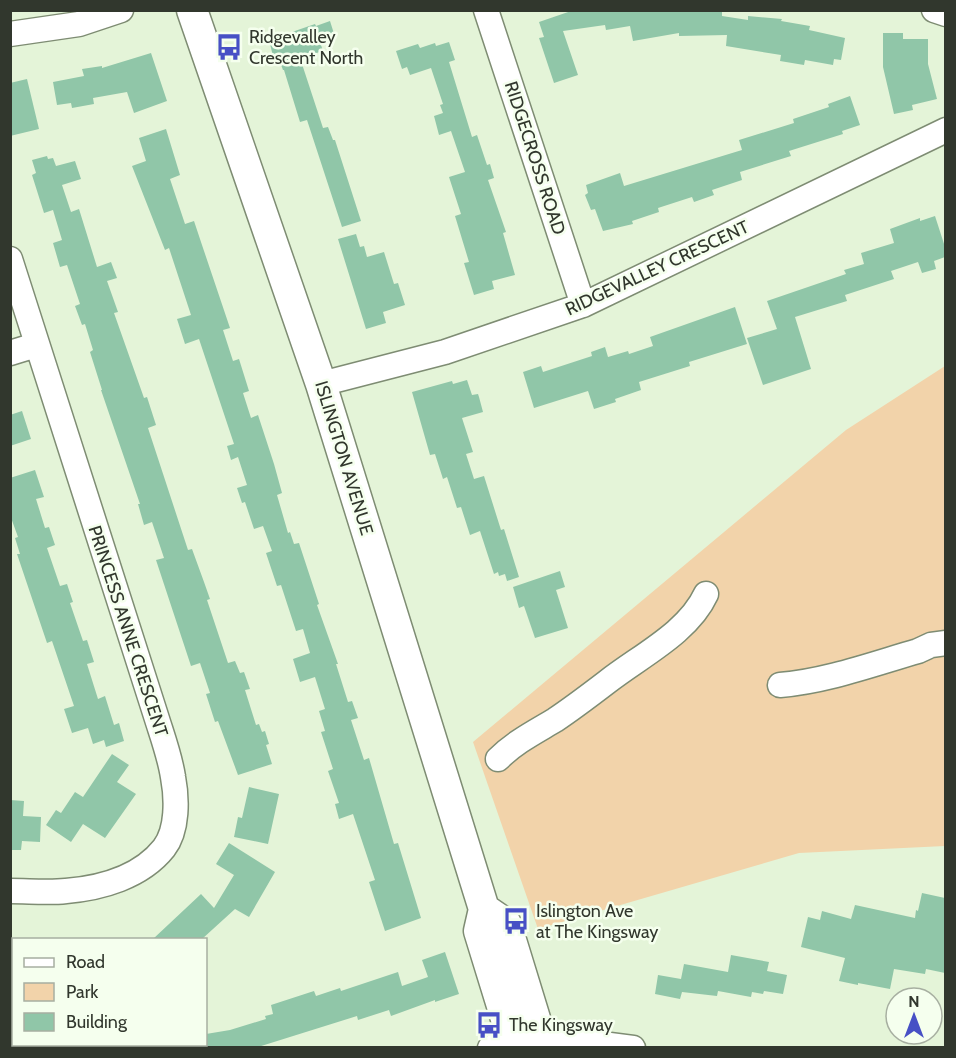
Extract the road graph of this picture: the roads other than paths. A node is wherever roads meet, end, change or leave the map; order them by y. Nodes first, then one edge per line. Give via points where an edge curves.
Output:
1 (121, 10) edge
2 (192, 10) edge
3 (486, 10) edge
4 (934, 10) edge
5 (945, 14) edge
6 (10, 34) edge
7 (945, 130) edge
8 (10, 259) edge
9 (583, 305) junction
10 (36, 345) junction
11 (10, 353) edge
12 (321, 384) junction
13 (706, 594) dead end
14 (945, 643) edge
15 (780, 684) dead end
16 (498, 759) dead end
17 (10, 891) edge
18 (520, 1044) edge
19 (633, 1047) edge

1 - 6 street via 79,24
2 - 12 main road, ISLINGTON AVENUE
3 - 9 street, RIDGECROSS ROAD
4 - 5 street
7 - 9 street, RIDGEVALLEY CRESCENT
8 - 10 street, PRINCESS ANNE CRESCENT
9 - 12 street, RIDGEVALLEY CRESCENT via 445,352
10 - 11 street
10 - 17 street, PRINCESS ANNE CRESCENT via 157,719 173,776 175,803 165,847 145,866 123,878 63,892
12 - 18 main road, ISLINGTON AVENUE via 484,909 506,924
13 - 16 street via 690,617 645,656 575,707 509,747
14 - 15 street via 820,679
18 - 19 street

